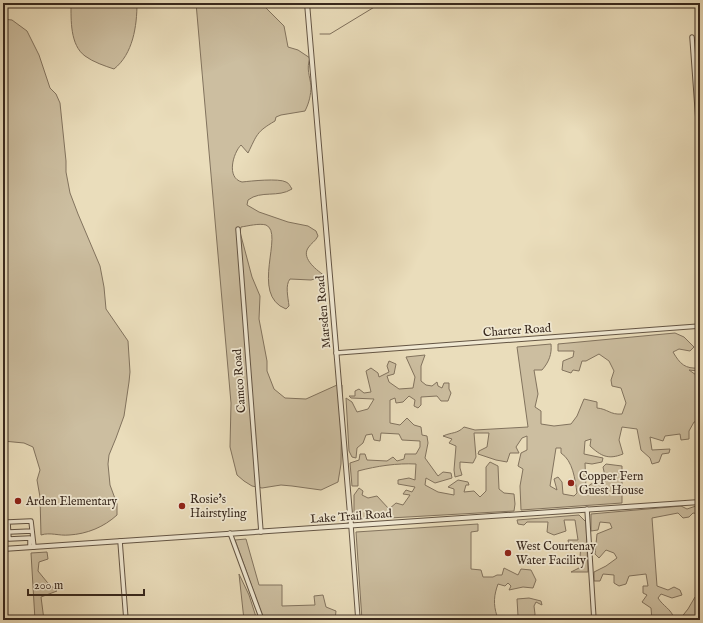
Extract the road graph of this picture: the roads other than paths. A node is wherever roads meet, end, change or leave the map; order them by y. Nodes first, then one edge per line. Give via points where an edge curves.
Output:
1 (307, 3) edge
2 (692, 37) dead end
3 (700, 148) edge
4 (238, 229) dead end
5 (700, 326) edge
6 (336, 353) junction
7 (700, 502) edge
8 (587, 509) junction
9 (351, 526) junction
10 (32, 531) junction
11 (9, 532) junction
12 (261, 532) junction
13 (230, 533) junction
14 (120, 541) junction
15 (32, 547) junction
16 (3, 549) edge
17 (3, 599) edge
18 (4, 620) edge
19 (126, 620) edge
20 (262, 620) edge
21 (358, 620) edge
22 (594, 620) edge

1 - 6 street, Marsden Road
2 - 3 street
4 - 12 street, Camco Road
5 - 6 street, Charter Road
6 - 9 street, Marsden Road
7 - 8 street, Lake Trail Road
8 - 9 street, Lake Trail Road
8 - 22 street
9 - 12 street, Lake Trail Road
9 - 21 street, Marsden Road
10 - 11 street
10 - 11 street via 31,521 23,521 8,522
10 - 15 street
11 - 15 street via 10,539 30,538
12 - 13 street, Lake Trail Road
13 - 14 street, Lake Trail Road
13 - 20 street
14 - 15 street, Lake Trail Road
14 - 19 street
15 - 16 street, Lake Trail Road
17 - 18 street

